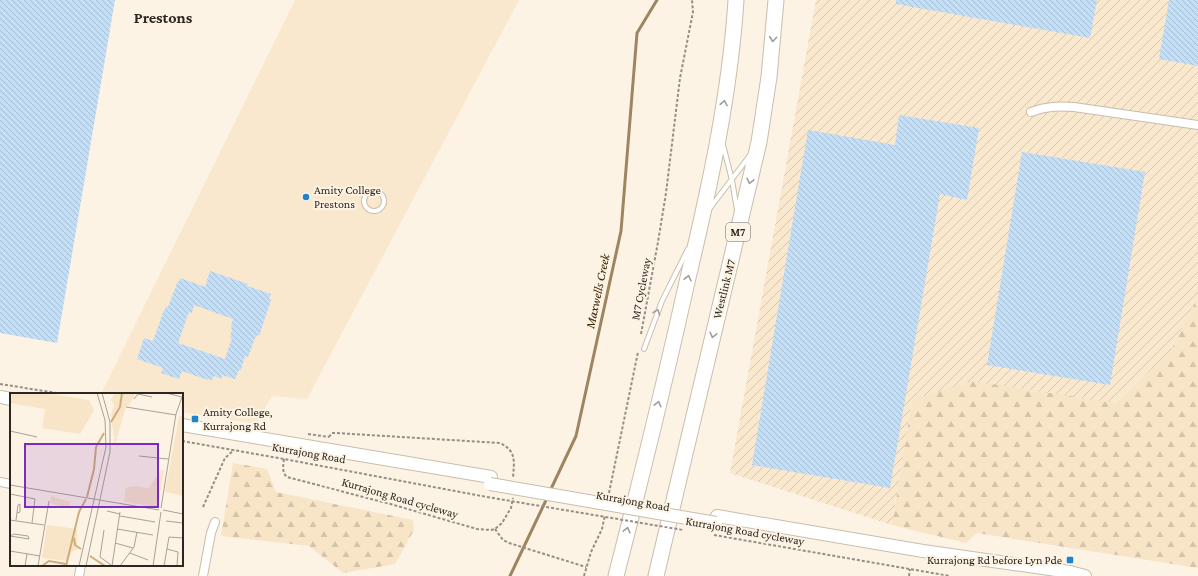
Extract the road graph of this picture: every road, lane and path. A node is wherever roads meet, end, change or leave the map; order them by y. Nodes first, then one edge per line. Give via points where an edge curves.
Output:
1 (692, 0) edge
2 (736, 0) edge
3 (776, 0) edge
4 (1031, 112) dead end
5 (1198, 125) edge
6 (719, 131) junction
7 (759, 142) junction
8 (732, 180) junction
9 (384, 198) joint
10 (702, 220) junction
11 (739, 227) junction
12 (640, 339) dead end
13 (639, 347) dead end
14 (644, 349) dead end
15 (0, 384) edge
16 (57, 393) edge
17 (0, 397) edge
18 (10, 399) edge
19 (183, 425) edge
20 (183, 432) edge
21 (329, 436) dead end
22 (183, 442) edge
23 (234, 450) junction
24 (284, 459) junction
25 (490, 480) junction
26 (513, 481) dead end
27 (0, 482) edge
28 (10, 484) edge
29 (513, 496) dead end
30 (608, 499) dead end
31 (203, 507) dead end
32 (606, 513) dead end
33 (215, 522) dead end
34 (716, 524) junction
35 (495, 529) junction
36 (683, 530) dead end
37 (81, 566) edge
38 (586, 567) junction
39 (910, 568) junction
40 (617, 573) edge
41 (79, 576) edge
42 (203, 576) edge
43 (584, 576) edge
44 (657, 576) edge
45 (909, 576) edge
46 (950, 576) edge
47 (1052, 576) edge
48 (1085, 576) edge

1 - 12 path, M7 Cycleway via 693,12 680,78 666,193
6 -> 2 highway via 734,33
3 -> 7 highway, Westlink M7 / M7 via 769,77
4 - 5 street via 1058,106 1074,107
6 - 8 lane
6 - 10 highway
7 - 8 lane
7 -> 11 highway, Westlink M7 / M7
8 - 10 lane
8 - 11 lane
9 - 9 lane via 381,208 375,210 369,209 364,202 368,193 374,191
14 -> 10 lane via 662,301
40 -> 10 highway
11 -> 44 highway, Westlink M7 / M7
13 - 30 path
15 - 16 path
17 - 18 main road
19 - 25 main road, Kurrajong Road
20 - 25 main road, Kurrajong Road
21 - 26 path via 336,433 500,443 511,450 513,455
22 - 23 path, Kurrajong Road cycleway
23 - 24 path, Kurrajong Road cycleway
23 - 31 path via 225,458
24 - 35 path, Kurrajong Road cycleway via 283,470 287,477 477,529
24 - 36 path, Kurrajong Road cycleway, bridge via 487,498
25 - 34 main road, Kurrajong Road
27 - 28 street
29 - 35 path via 511,508
32 - 38 path
33 - 42 street via 210,533
34 - 39 path, Kurrajong Road cycleway
34 - 47 main road, Kurrajong Road via 890,553
34 - 48 main road, Kurrajong Road via 924,551
35 - 38 path via 503,540 509,543
37 - 41 street
38 - 43 path
39 - 45 path
39 - 46 path, Kurrajong Road cycleway

